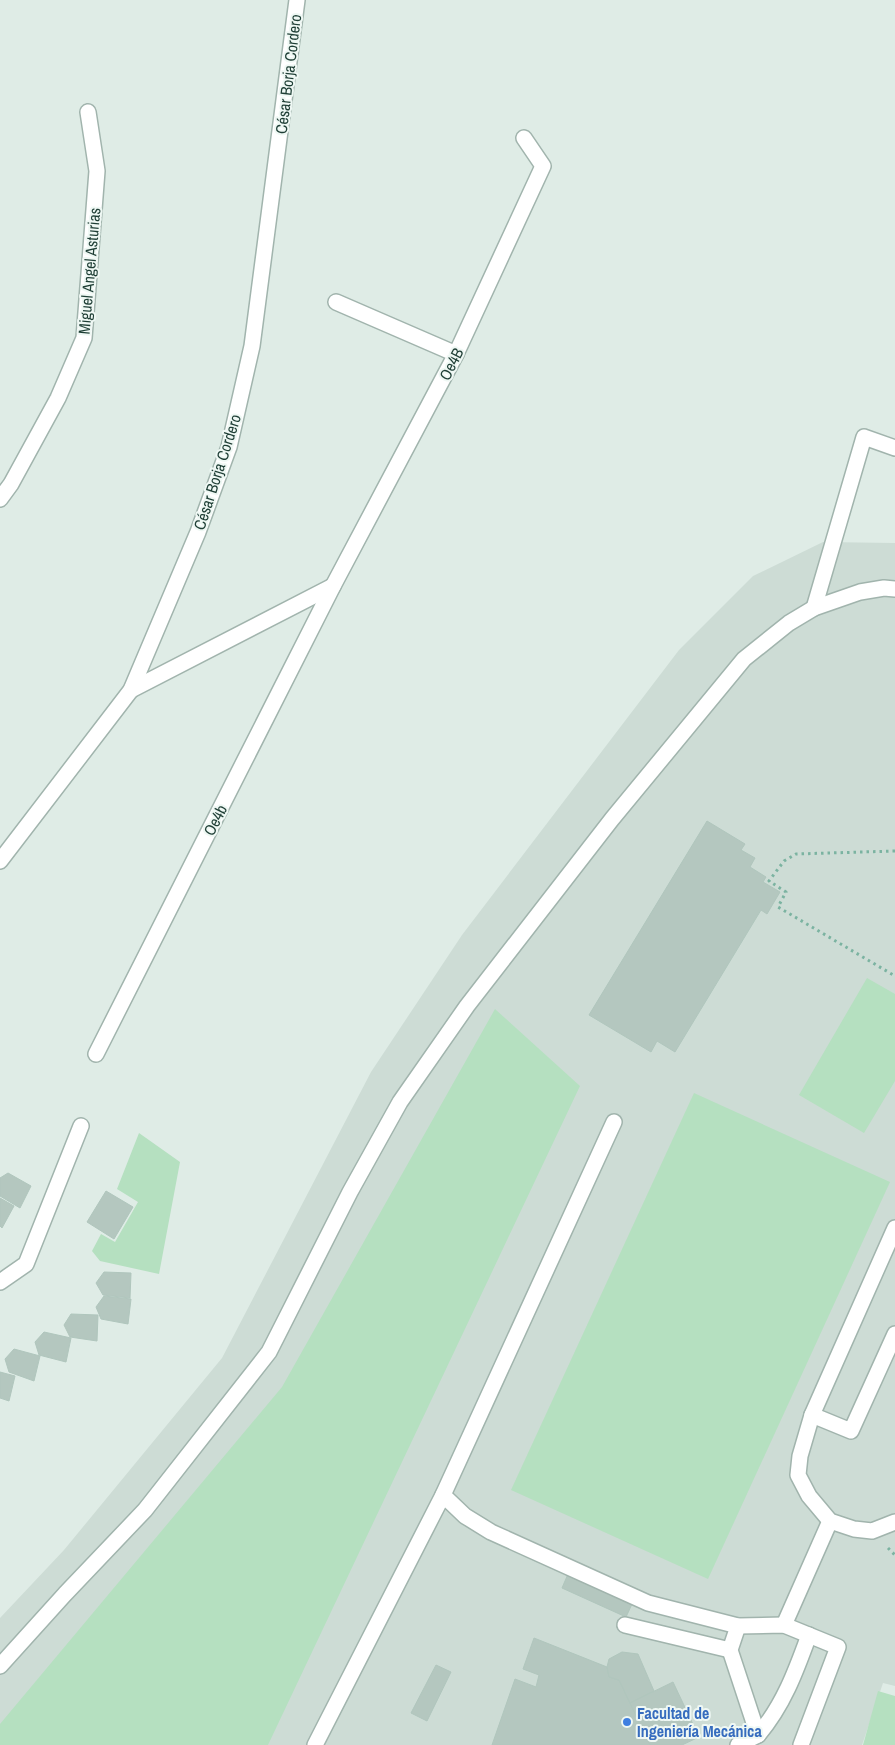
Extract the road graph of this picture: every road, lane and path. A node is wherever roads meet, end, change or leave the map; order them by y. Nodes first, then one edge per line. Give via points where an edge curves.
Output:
1 (297, 0) edge
2 (88, 112) dead end
3 (524, 138) dead end
4 (336, 302) dead end
5 (456, 354) junction
6 (895, 448) edge
7 (0, 499) edge
8 (333, 586) junction
9 (895, 589) edge
10 (814, 608) junction
11 (131, 690) junction
12 (895, 851) edge
13 (0, 861) edge
14 (895, 976) edge
15 (96, 1054) dead end
16 (614, 1122) dead end
17 (81, 1126) dead end
18 (895, 1228) edge
19 (0, 1282) edge
20 (895, 1334) edge
21 (812, 1415) junction
22 (443, 1495) junction
23 (830, 1521) junction
24 (895, 1522) edge
25 (625, 1625) dead end
26 (784, 1625) junction
27 (738, 1626) junction
28 (809, 1635) junction
29 (730, 1650) junction
30 (0, 1666) edge
31 (758, 1735) junction
32 (315, 1745) edge
33 (738, 1745) edge
34 (801, 1745) edge

1 - 11 street, César Borja Cordero via 252,346 231,438 198,532
2 - 7 street, Miguel Angel Asturias via 97,171 84,338 58,398
3 - 5 street, Oe4B via 543,166
4 - 5 street
5 - 8 street, Oe4B
6 - 10 street via 864,437
8 - 11 street
8 - 15 street, Oe4b
9 - 10 street via 860,592
10 - 30 street via 744,659 612,820 467,1006 400,1102 350,1192 269,1352 145,1510
11 - 13 street, César Borja Cordero
12 - 14 path via 796,854 784,861 769,881 786,892 778,907
16 - 22 street
17 - 19 street via 26,1264
18 - 21 street
20 - 21 street via 851,1431
21 - 23 street via 798,1475 809,1496
22 - 27 street via 465,1516 491,1532 639,1600
22 - 32 street
23 - 24 street via 854,1530 872,1531
23 - 26 street
25 - 29 street
26 - 27 street
26 - 28 street
27 - 29 street
28 - 31 street via 785,1696
28 - 34 street via 838,1647
29 - 31 street
31 - 33 street

